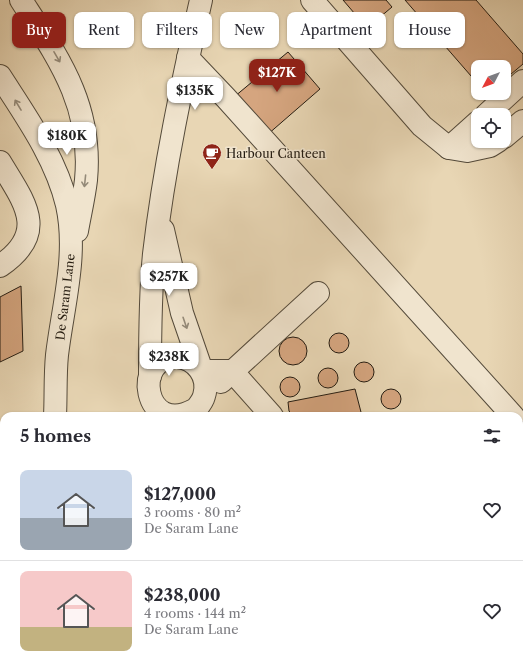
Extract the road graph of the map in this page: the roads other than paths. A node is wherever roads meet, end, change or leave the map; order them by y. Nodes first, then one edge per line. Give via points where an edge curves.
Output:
1 (21, 0) edge
2 (202, 0) edge
3 (312, 0) edge
4 (188, 58) junction
5 (0, 76) edge
6 (523, 81) edge
7 (494, 108) edge
8 (523, 121) edge
9 (471, 128) edge
10 (511, 130) edge
11 (449, 148) junction
12 (481, 148) edge
13 (0, 162) edge
14 (160, 217) junction
15 (72, 258) junction
16 (0, 265) edge
17 (318, 294) dead end
18 (202, 371) junction
19 (232, 371) junction
20 (148, 396) edge
21 (195, 410) edge
22 (55, 412) edge
23 (164, 412) edge
24 (268, 412) edge
25 (509, 412) edge

1 -> 15 street via 57,56 81,112 85,136 86,180
2 - 4 street
3 - 11 street via 422,126
4 - 14 street via 165,171
4 - 25 street
15 -> 5 street, De Saram Lane via 67,204 60,182 48,154
6 - 7 street
8 - 10 street
9 - 11 street
11 - 12 street via 467,151
13 - 16 street via 26,205 29,222 27,237 17,253
14 -> 18 street via 182,313
14 - 20 street via 154,263
15 - 22 street, De Saram Lane via 57,357
17 - 19 street
18 - 19 street
18 - 20 street via 190,360 174,357 159,363
18 - 21 street via 206,389
19 - 21 street
19 - 24 street
20 - 23 street via 153,404

